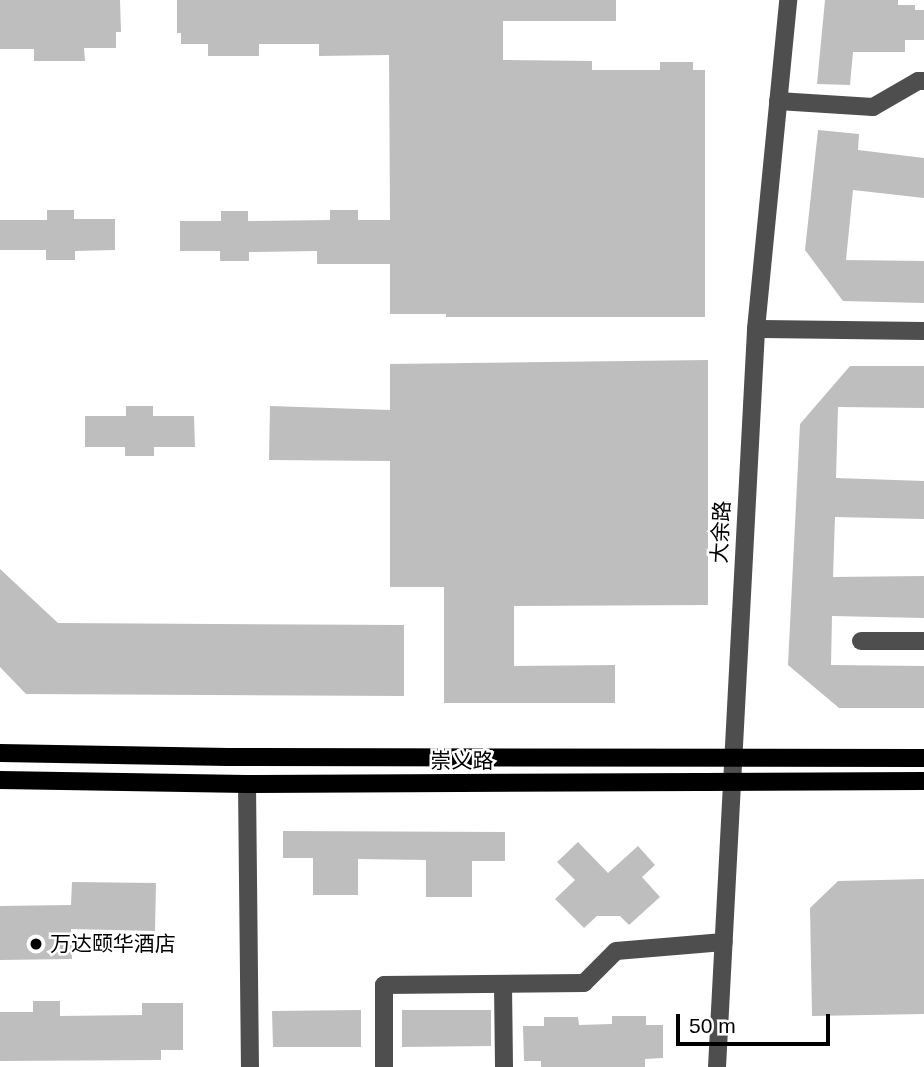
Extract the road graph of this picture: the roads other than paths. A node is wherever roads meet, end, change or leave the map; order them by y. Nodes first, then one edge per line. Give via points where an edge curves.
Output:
1 (788, 0) edge
2 (924, 81) edge
3 (778, 101) junction
4 (756, 328) junction
5 (924, 331) edge
6 (861, 641) dead end
7 (924, 641) edge
8 (0, 753) edge
9 (731, 758) junction
10 (924, 758) edge
11 (0, 780) edge
12 (924, 781) edge
13 (731, 783) junction
14 (247, 784) junction
15 (724, 942) junction
16 (503, 984) junction
17 (250, 1067) edge
18 (384, 1067) edge
19 (504, 1067) edge
20 (717, 1067) edge

1 - 3 street, 大余路
2 - 3 street via 873,107
3 - 4 street, 大余路
4 - 5 street
4 - 9 street, 大余路
6 - 7 street
8 - 9 main road, 崇义路
9 - 10 main road, 崇义路
9 - 13 street, 大余路
11 - 14 main road, 崇义路
12 - 13 main road, 崇义路
13 - 14 main road, 崇义路
13 - 15 street, 大余路
14 - 17 street
15 - 16 street via 616,951 584,983
15 - 20 street, 大余路
16 - 18 street via 384,985
16 - 19 street

